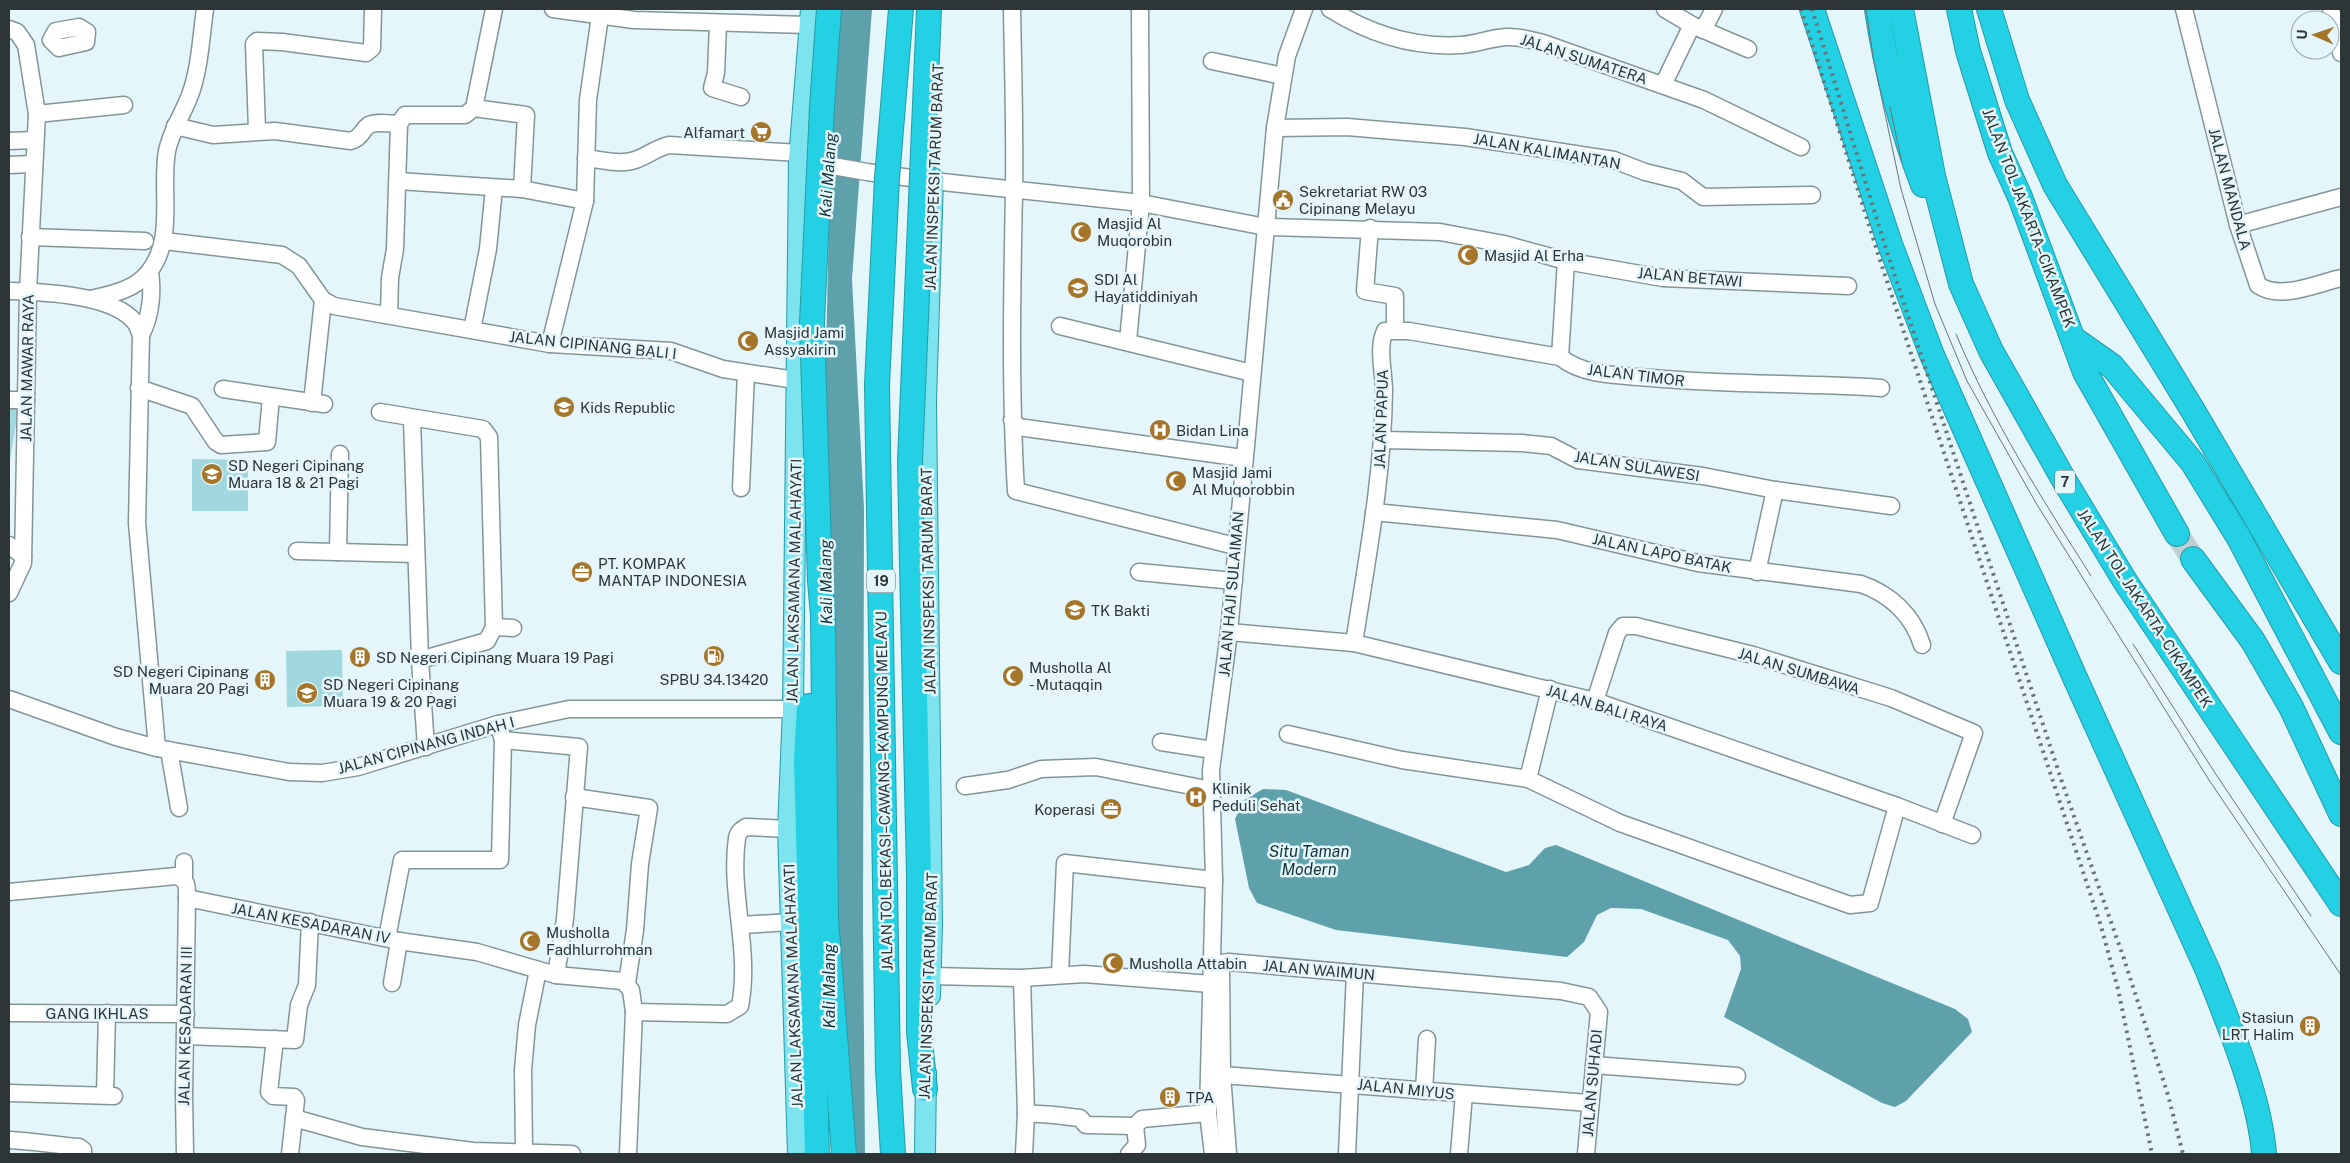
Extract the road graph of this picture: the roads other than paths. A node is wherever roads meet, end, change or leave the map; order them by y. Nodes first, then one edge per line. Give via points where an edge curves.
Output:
1 (205, 9) edge
2 (373, 9) edge
3 (494, 9) edge
4 (558, 9) edge
5 (902, 9) edge
6 (929, 9) edge
7 (940, 9) edge
8 (1012, 9) edge
9 (1140, 9) edge
10 (1304, 9) edge
11 (1330, 9) edge
12 (1664, 9) edge
13 (1714, 9) edge
14 (1812, 9) edge
15 (1829, 9) edge
16 (1877, 9) edge
17 (1900, 9) edge
18 (1959, 9) edge
19 (1989, 9) edge
20 (2184, 9) edge
21 (2331, 9) edge
22 (814, 12) edge
23 (600, 16) junction
24 (718, 24) junction
25 (1698, 28) junction
26 (9, 29) edge
27 (51, 40) dead end
28 (26, 45) junction
29 (1748, 50) dead end
30 (2341, 53) edge
31 (1212, 61) dead end
32 (1283, 76) junction
33 (1663, 84) junction
34 (741, 96) dead end
35 (124, 105) dead end
36 (474, 108) junction
37 (37, 114) junction
38 (404, 120) junction
39 (175, 126) junction
40 (1275, 128) junction
41 (257, 130) junction
42 (34, 140) junction
43 (9, 141) edge
44 (1801, 147) dead end
45 (799, 156) junction
46 (586, 158) junction
47 (33, 164) junction
48 (9, 165) edge
49 (398, 181) junction
50 (933, 181) junction
51 (494, 188) junction
52 (1014, 188) junction
53 (522, 189) junction
54 (1812, 195) dead end
55 (2341, 197) edge
56 (585, 201) junction
57 (1141, 203) junction
58 (2238, 225) junction
59 (1266, 227) junction
60 (1370, 228) junction
61 (30, 237) junction
62 (145, 241) dead end
63 (164, 241) junction
64 (1566, 261) junction
65 (150, 272) junction
66 (1958, 275) junction
67 (2341, 278) edge
68 (1848, 286) dead end
69 (9, 291) edge
70 (28, 291) junction
71 (91, 299) junction
72 (323, 300) junction
73 (389, 315) junction
74 (1060, 326) dead end
75 (472, 330) junction
76 (1396, 330) junction
77 (141, 335) junction
78 (2075, 340) junction
79 (1128, 341) junction
80 (550, 344) junction
81 (1560, 357) junction
82 (746, 373) junction
83 (1252, 373) junction
84 (795, 380) junction
85 (139, 388) junction
86 (1881, 388) dead end
87 (223, 389) dead end
88 (271, 397) junction
89 (9, 400) edge
90 (26, 400) junction
91 (380, 412) dead end
92 (412, 419) junction
93 (1012, 420) junction
94 (1383, 440) junction
95 (340, 454) dead end
96 (1243, 458) junction
97 (741, 488) dead end
98 (1775, 490) junction
99 (1891, 506) dead end
100 (1374, 512) junction
101 (2177, 534) tunnel mouth
102 (9, 545) edge
103 (1236, 546) junction
104 (296, 551) dead end
105 (338, 552) junction
106 (416, 554) junction
107 (23, 556) junction
108 (2194, 559) tunnel mouth
109 (1139, 572) dead end
110 (1757, 572) junction
111 (820, 581) junction
112 (1234, 581) junction
113 (9, 593) edge
114 (494, 627) junction
115 (513, 628) dead end
116 (1229, 632) junction
117 (1354, 643) junction
118 (1922, 644) dead end
119 (420, 660) junction
120 (2341, 662) edge
121 (1550, 689) junction
122 (9, 699) edge
123 (1595, 701) junction
124 (793, 709) junction
125 (498, 724) junction
126 (2341, 732) edge
127 (1288, 734) dead end
128 (503, 740) junction
129 (1161, 742) dead end
130 (426, 747) junction
131 (163, 749) junction
132 (1213, 750) junction
133 (1528, 779) junction
134 (965, 786) dead end
135 (1211, 790) junction
136 (574, 797) junction
137 (1897, 806) junction
138 (179, 808) dead end
139 (2341, 814) edge
140 (1942, 824) junction
141 (788, 829) junction
142 (1972, 835) dead end
143 (184, 862) dead end
144 (184, 878) junction
145 (1214, 880) junction
146 (9, 892) edge
147 (187, 898) junction
148 (2341, 904) edge
149 (310, 922) junction
150 (791, 922) junction
151 (741, 925) junction
152 (393, 939) junction
153 (538, 970) junction
154 (1355, 973) junction
155 (1060, 974) junction
156 (556, 975) junction
157 (931, 976) junction
158 (1022, 978) junction
159 (392, 983) dead end
160 (626, 984) junction
161 (1211, 984) junction
162 (634, 1012) junction
163 (1599, 1012) joint
164 (9, 1013) edge
165 (107, 1013) junction
166 (186, 1014) junction
167 (185, 1036) junction
168 (274, 1039) junction
169 (1426, 1039) dead end
170 (1594, 1064) junction
171 (1222, 1075) junction
172 (1737, 1076) dead end
173 (1352, 1083) junction
174 (925, 1089) junction
175 (1424, 1091) junction
176 (9, 1093) edge
177 (1464, 1094) junction
178 (1589, 1103) junction
179 (1208, 1113) junction
180 (1026, 1114) junction
181 (294, 1118) junction
182 (1135, 1126) junction
183 (9, 1140) edge
184 (436, 1150) edge
185 (524, 1151) junction
186 (83, 1154) edge
187 (185, 1154) edge
188 (290, 1154) edge
189 (572, 1154) edge
190 (628, 1154) edge
191 (798, 1154) edge
192 (817, 1154) edge
193 (844, 1154) edge
194 (893, 1154) edge
195 (925, 1154) edge
196 (1024, 1154) edge
197 (1129, 1154) edge
198 (1213, 1154) edge
199 (1228, 1154) edge
200 (1347, 1154) edge
201 (1459, 1154) edge
202 (1586, 1154) edge
203 (2264, 1154) edge
204 (2279, 1154) edge

1 - 39 street via 190,95
2 - 41 street via 372,48 366,53 282,42 257,41 254,44
3 - 36 street
4 - 23 street
5 - 194 highway, JALAN TOL BEKASI–CAWANG–KAMPUNG MELAYU / 19, bridge via 888,178 877,385 888,1070
6 - 174 highway, bridge via 910,461 919,863 919,1032
7 - 50 main road, JALAN INSPEKSI TARUM BARAT
8 - 52 street
9 - 57 street
10 - 32 street, JALAN HAJI SULAIMAN
11 - 33 street, JALAN SUMATERA via 1350,21 1403,41 1461,45 1517,37
12 - 25 street
13 - 25 street
14 - 203 highway via 1890,244 1932,355 2208,971 2262,1126
15 - 204 highway via 1905,238 1947,349 2090,674 2223,964 2259,1071
16 - 66 highway via 1882,48 1905,137
17 - 66 highway, JALAN TOL JAKARTA–CIKAMPEK / 7 via 1933,176
18 - 78 highway, JALAN TOL JAKARTA–CIKAMPEK via 1968,51 2000,153
19 - 120 highway via 2017,100 2055,185
20 - 58 street, JALAN MANDALA
21 - 30 street
22 - 24 street
22 - 45 main road, JALAN LAKSAMANA MALAHAYATI
22 - 111 highway, bridge via 822,107 812,323
23 - 24 street
23 - 46 street via 588,100
24 - 34 street via 716,73 712,88
25 - 29 street
25 - 33 street
26 - 28 street via 17,32
27 - 28 street
28 - 37 street, JALAN MAWAR RAYA
31 - 32 street
32 - 40 street, JALAN HAJI SULAIMAN
33 - 44 street, JALAN SUMATERA
35 - 37 street
36 - 38 street via 466,115
36 - 53 street via 526,115
37 - 42 street, JALAN MAWAR RAYA
38 - 41 street via 375,123 351,141
38 - 49 street
39 - 41 street via 226,136
39 - 63 street via 167,151
40 - 54 street, JALAN KALIMANTAN via 1347,127 1465,137 1614,160 1682,181 1703,197
40 - 59 street, JALAN HAJI SULAIMAN
42 - 43 street
42 - 47 street, JALAN MAWAR RAYA
45 - 46 street, JALAN BETAWI via 669,145 634,161
45 - 50 street, JALAN BETAWI via 824,165
45 - 84 main road, JALAN LAKSAMANA MALAHAYATI
46 - 56 street
47 - 48 street
47 - 61 street, JALAN MAWAR RAYA
49 - 51 street
49 - 73 street
50 - 52 street, JALAN BETAWI
50 - 157 main road, JALAN INSPEKSI TARUM BARAT via 926,401
51 - 53 street
51 - 75 street via 488,249
52 - 57 street, JALAN BETAWI
52 - 93 street
53 - 56 street
55 - 58 street
56 - 80 street
57 - 59 street, JALAN BETAWI
57 - 79 street
58 - 67 street, JALAN MANDALA via 2255,278 2264,289 2288,291
59 - 60 street, JALAN BETAWI
59 - 83 street, JALAN HAJI SULAIMAN
60 - 64 street, JALAN BETAWI via 1440,232 1504,244
60 - 76 street via 1365,291 1396,296
61 - 62 street
61 - 70 street, JALAN MAWAR RAYA
63 - 65 street
63 - 72 street via 282,255 299,266
64 - 68 street, JALAN BETAWI via 1663,278
64 - 81 street
65 - 71 street via 133,286
65 - 77 street via 152,286 146,325
66 - 148 highway, JALAN TOL JAKARTA–CIKAMPEK / 7 via 1991,351 2064,480 2126,581
69 - 70 street
70 - 71 street
70 - 90 street, JALAN MAWAR RAYA
71 - 77 street via 120,311 135,322
72 - 73 street, JALAN CIPINANG BALI I via 334,306
72 - 88 street via 318,403
73 - 75 street, JALAN CIPINANG BALI I
74 - 79 street
75 - 80 street, JALAN CIPINANG BALI I
76 - 81 street, JALAN TIMOR
76 - 94 street, JALAN PAPUA via 1385,331 1381,338
77 - 85 street
78 - 101 highway, JALAN TOL JAKARTA–CIKAMPEK via 2086,372
78 - 126 highway, JALAN TOL JAKARTA–CIKAMPEK via 2112,366 2192,463 2239,538
79 - 83 street
80 - 82 street, JALAN CIPINANG BALI I via 671,351 723,370
81 - 86 street, JALAN TIMOR via 1578,368 1605,374 1700,382
82 - 84 street, JALAN CIPINANG BALI I
82 - 97 street
83 - 96 street, JALAN HAJI SULAIMAN
84 - 124 main road, JALAN LAKSAMANA MALAHAYATI
85 - 88 street via 192,406 221,445 267,442
85 - 131 street via 137,523
87 - 88 street
89 - 90 street
90 - 107 street, JALAN MAWAR RAYA
91 - 92 street
92 - 106 street
92 - 114 street via 487,432
93 - 96 street via 1018,427
93 - 103 street via 1016,490
94 - 98 street, JALAN SULAWESI via 1551,446 1578,460 1703,476
94 - 100 street, JALAN PAPUA
95 - 105 street
96 - 103 street, JALAN HAJI SULAIMAN
98 - 99 street, JALAN SULAWESI
98 - 110 street
100 - 110 street, JALAN LAPO BATAK via 1557,530 1689,561
100 - 117 street, JALAN PAPUA
102 - 107 street
103 - 112 street, JALAN HAJI SULAIMAN
104 - 105 street
105 - 106 street
106 - 119 street
107 - 113 street, JALAN MAWAR RAYA
108 - 139 highway via 2258,649 2291,707
109 - 112 street
110 - 118 street, JALAN LAPO BATAK via 1861,584 1877,590 1896,602 1918,631
111 - 192 highway via 806,760
111 - 193 highway via 826,918
112 - 116 street, JALAN HAJI SULAIMAN
114 - 115 street
114 - 119 street via 487,640
116 - 117 street, JALAN BALI RAYA
116 - 132 street, JALAN HAJI SULAIMAN
117 - 121 street, JALAN BALI RAYA
119 - 130 street
121 - 123 street, JALAN BALI RAYA
121 - 133 street
122 - 131 street, JALAN CIPINANG INDAH I via 116,737
123 - 137 street, JALAN BALI RAYA
123 - 140 street, JALAN SUMBAWA via 1623,626 1636,626 1753,655 1891,698 1974,733
124 - 125 street, JALAN CIPINANG INDAH I via 569,709
124 - 141 main road, JALAN LAKSAMANA MALAHAYATI
125 - 128 street
125 - 130 street, JALAN CIPINANG INDAH I
127 - 133 street via 1402,760
128 - 136 street via 579,747
128 - 152 street via 500,860 402,860
129 - 132 street
130 - 131 street, JALAN CIPINANG INDAH I via 358,767 322,773 289,772
131 - 138 street
132 - 135 street, JALAN HAJI SULAIMAN
133 - 137 street via 1620,824 1850,905 1870,903
134 - 135 street via 1008,780 1042,768 1096,767
135 - 145 street, JALAN HAJI SULAIMAN
136 - 156 street via 566,910
136 - 160 street via 649,808
137 - 140 street, JALAN BALI RAYA
140 - 142 street, JALAN BALI RAYA
141 - 150 main road, JALAN LAKSAMANA MALAHAYATI
141 - 151 street via 755,826 740,830 736,871
143 - 144 street
144 - 146 street via 176,876
144 - 147 street
145 - 155 street via 1064,863
145 - 161 street, JALAN HAJI SULAIMAN
147 - 149 street, JALAN KESADARAN IV
147 - 166 street, JALAN KESADARAN III
149 - 152 street, JALAN KESADARAN IV
149 - 168 street via 306,985 299,1005 295,1040
150 - 151 street
150 - 191 main road, JALAN LAKSAMANA MALAHAYATI
151 - 162 street via 744,977 740,1006 727,1014
152 - 153 street, JALAN KESADARAN IV via 477,952
152 - 159 street
153 - 156 street, JALAN KESADARAN IV
153 - 185 street via 527,1025 523,1070
154 - 163 street, JALAN WAIMUN via 1584,994 1593,1000
154 - 171 street, JALAN WAIMUN via 1222,963
154 - 173 street
155 - 158 street
155 - 161 street
156 - 160 street, JALAN KESADARAN IV via 619,979
157 - 158 street
157 - 174 main road, JALAN INSPEKSI TARUM BARAT
158 - 180 street
160 - 162 street via 631,990
161 - 179 street, JALAN HAJI SULAIMAN
162 - 190 street
163 - 170 street, JALAN SUHADI
164 - 165 street, GANG IKHLAS
165 - 166 street, GANG IKHLAS
165 - 176 street via 109,1096
166 - 167 street, JALAN KESADARAN III
167 - 168 street
167 - 187 street, JALAN KESADARAN III
168 - 181 street via 269,1092 273,1096 296,1098
169 - 175 street
170 - 172 street
170 - 178 street, JALAN SUHADI
171 - 173 street, JALAN MIYUS
171 - 199 street, JALAN WAIMUN
173 - 175 street, JALAN MIYUS
173 - 200 street
174 - 195 main road, JALAN INSPEKSI TARUM BARAT
175 - 177 street, JALAN MIYUS
177 - 178 street, JALAN MIYUS
177 - 201 street
178 - 202 street, JALAN SUHADI
179 - 182 street via 1142,1119
179 - 198 street, JALAN HAJI SULAIMAN
180 - 182 street via 1053,1113 1080,1118 1086,1125
180 - 196 street
181 - 184 street via 362,1137
181 - 188 street
182 - 197 street via 1137,1145
183 - 186 street via 78,1147
184 - 185 street
185 - 189 street

